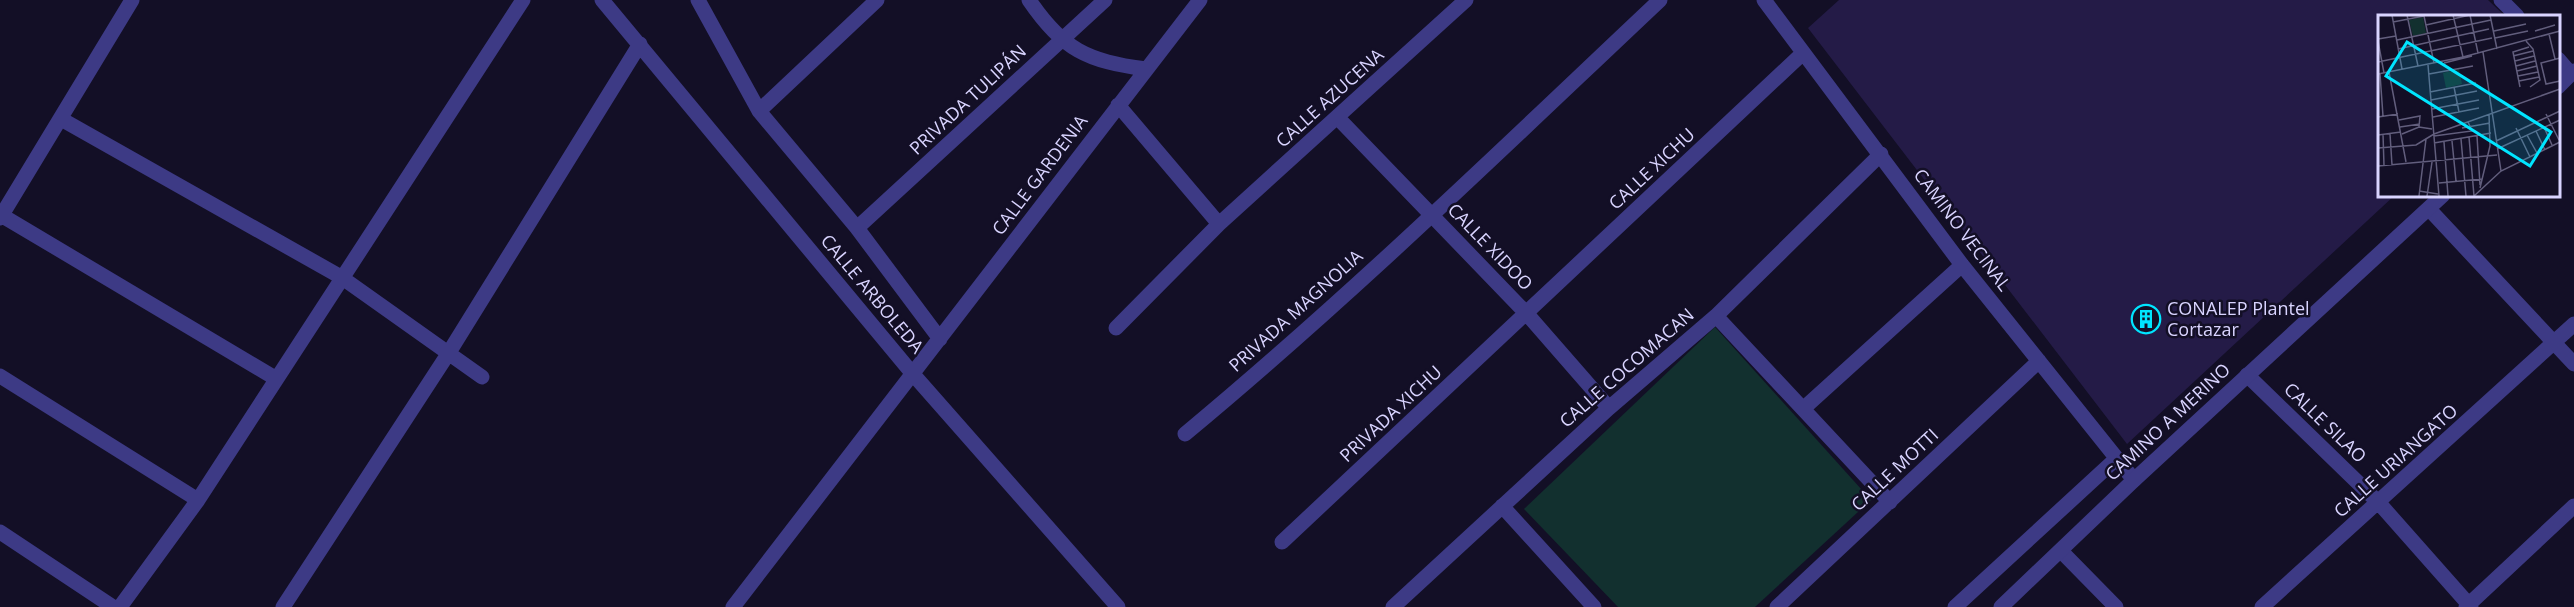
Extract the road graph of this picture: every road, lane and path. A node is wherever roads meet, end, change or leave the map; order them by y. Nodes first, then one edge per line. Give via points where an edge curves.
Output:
1 (132, 0) edge
2 (523, 0) edge
3 (602, 0) edge
4 (698, 0) edge
5 (877, 0) edge
6 (1029, 0) edge
7 (1105, 0) edge
8 (1200, 0) edge
9 (1466, 0) edge
10 (1660, 0) edge
11 (1764, 0) edge
12 (2501, 0) edge
13 (2516, 15) edge
14 (1062, 40) junction
15 (640, 44) junction
16 (1803, 53) junction
17 (2559, 60) edge
18 (1146, 69) junction
19 (2573, 73) edge
20 (2559, 86) edge
21 (1118, 105) junction
22 (759, 111) junction
23 (1337, 117) junction
24 (61, 119) junction
25 (1881, 154) junction
26 (2443, 196) edge
27 (2429, 209) junction
28 (1431, 215) junction
29 (1, 217) edge
30 (1219, 224) junction
31 (857, 228) junction
32 (1962, 264) junction
33 (341, 278) junction
34 (1527, 314) junction
35 (1716, 316) junction
36 (2574, 324) edge
37 (1116, 328) dead end
38 (940, 339) junction
39 (2555, 342) junction
40 (448, 354) junction
41 (2039, 361) junction
42 (2574, 364) edge
43 (912, 373) junction
44 (2247, 375) junction
45 (0, 376) edge
46 (482, 377) dead end
47 (275, 378) junction
48 (1609, 408) junction
49 (1804, 408) junction
50 (1185, 434) dead end
51 (2117, 458) junction
52 (2134, 480) junction
53 (198, 500) junction
54 (1890, 502) junction
55 (2379, 503) junction
56 (1502, 506) junction
57 (2574, 506) edge
58 (0, 532) edge
59 (1282, 542) dead end
60 (2061, 551) junction
61 (1591, 606) edge
62 (1781, 606) edge
63 (2468, 606) edge
64 (113, 607) edge
65 (120, 607) edge
66 (283, 607) edge
67 (733, 607) edge
68 (1118, 607) edge
69 (1393, 607) edge
70 (1955, 607) edge
71 (2001, 607) edge
72 (2116, 607) edge
73 (2262, 607) edge

1 - 24 street
2 - 33 street
3 - 15 street, CALLE ARBOLEDA
4 - 22 street
5 - 22 street
6 - 14 street
7 - 14 street, PRIVADA TULIPÁN
8 - 18 street, CALLE GARDENIA
9 - 23 street, CALLE AZUCENA
10 - 28 street, PRIVADA MAGNOLIA
11 - 16 street, CAMINO VECINAL
12 - 13 street
14 - 18 street via 1108,64
14 - 31 street, PRIVADA TULIPÁN
15 - 40 street
15 - 43 street, CALLE ARBOLEDA
16 - 25 street, CAMINO VECINAL
16 - 34 street, CALLE XICHU
17 - 19 street
18 - 21 street, CALLE GARDENIA
19 - 20 street
21 - 30 street
21 - 38 street, CALLE GARDENIA
22 - 31 street
23 - 28 street, CALLE XIDOO
23 - 30 street, CALLE AZUCENA
24 - 29 street
24 - 33 street
25 - 32 street, CAMINO VECINAL
25 - 35 street, CALLE COCOMACAN
26 - 27 street, CAMINO A MERINO
27 - 39 street
27 - 44 street, CAMINO A MERINO
28 - 34 street, CALLE XIDOO
28 - 50 street, PRIVADA MAGNOLIA
29 - 47 street
30 - 37 street, CALLE AZUCENA
31 - 38 street
32 - 41 street, CAMINO VECINAL
32 - 49 street
33 - 40 street
33 - 47 street
34 - 48 street, CALLE XIDOO
34 - 59 street, PRIVADA XICHU
35 - 48 street, CALLE COCOMACAN
35 - 49 street
36 - 39 street, CALLE URIANGATO
38 - 43 street, CALLE GARDENIA
39 - 42 street
39 - 55 street, CALLE URIANGATO
40 - 46 street
40 - 66 street
41 - 51 street, CAMINO VECINAL
41 - 54 street, CALLE MOTTI
43 - 67 street, CALLE GARDENIA
43 - 68 street, CALLE ARBOLEDA
44 - 52 street, CAMINO A MERINO
44 - 55 street, CALLE SILAO
45 - 53 street
47 - 53 street
48 - 56 street, CALLE COCOMACAN
49 - 54 street
51 - 52 street, CAMINO VECINAL
51 - 70 street
52 - 60 street, CAMINO A MERINO
53 - 65 street
54 - 62 street, CALLE MOTTI
55 - 63 street, CALLE SILAO
55 - 73 street, CALLE URIANGATO
56 - 61 street
56 - 69 street, CALLE COCOMACAN
57 - 63 street
58 - 64 street
60 - 71 street, CAMINO A MERINO
60 - 72 street

